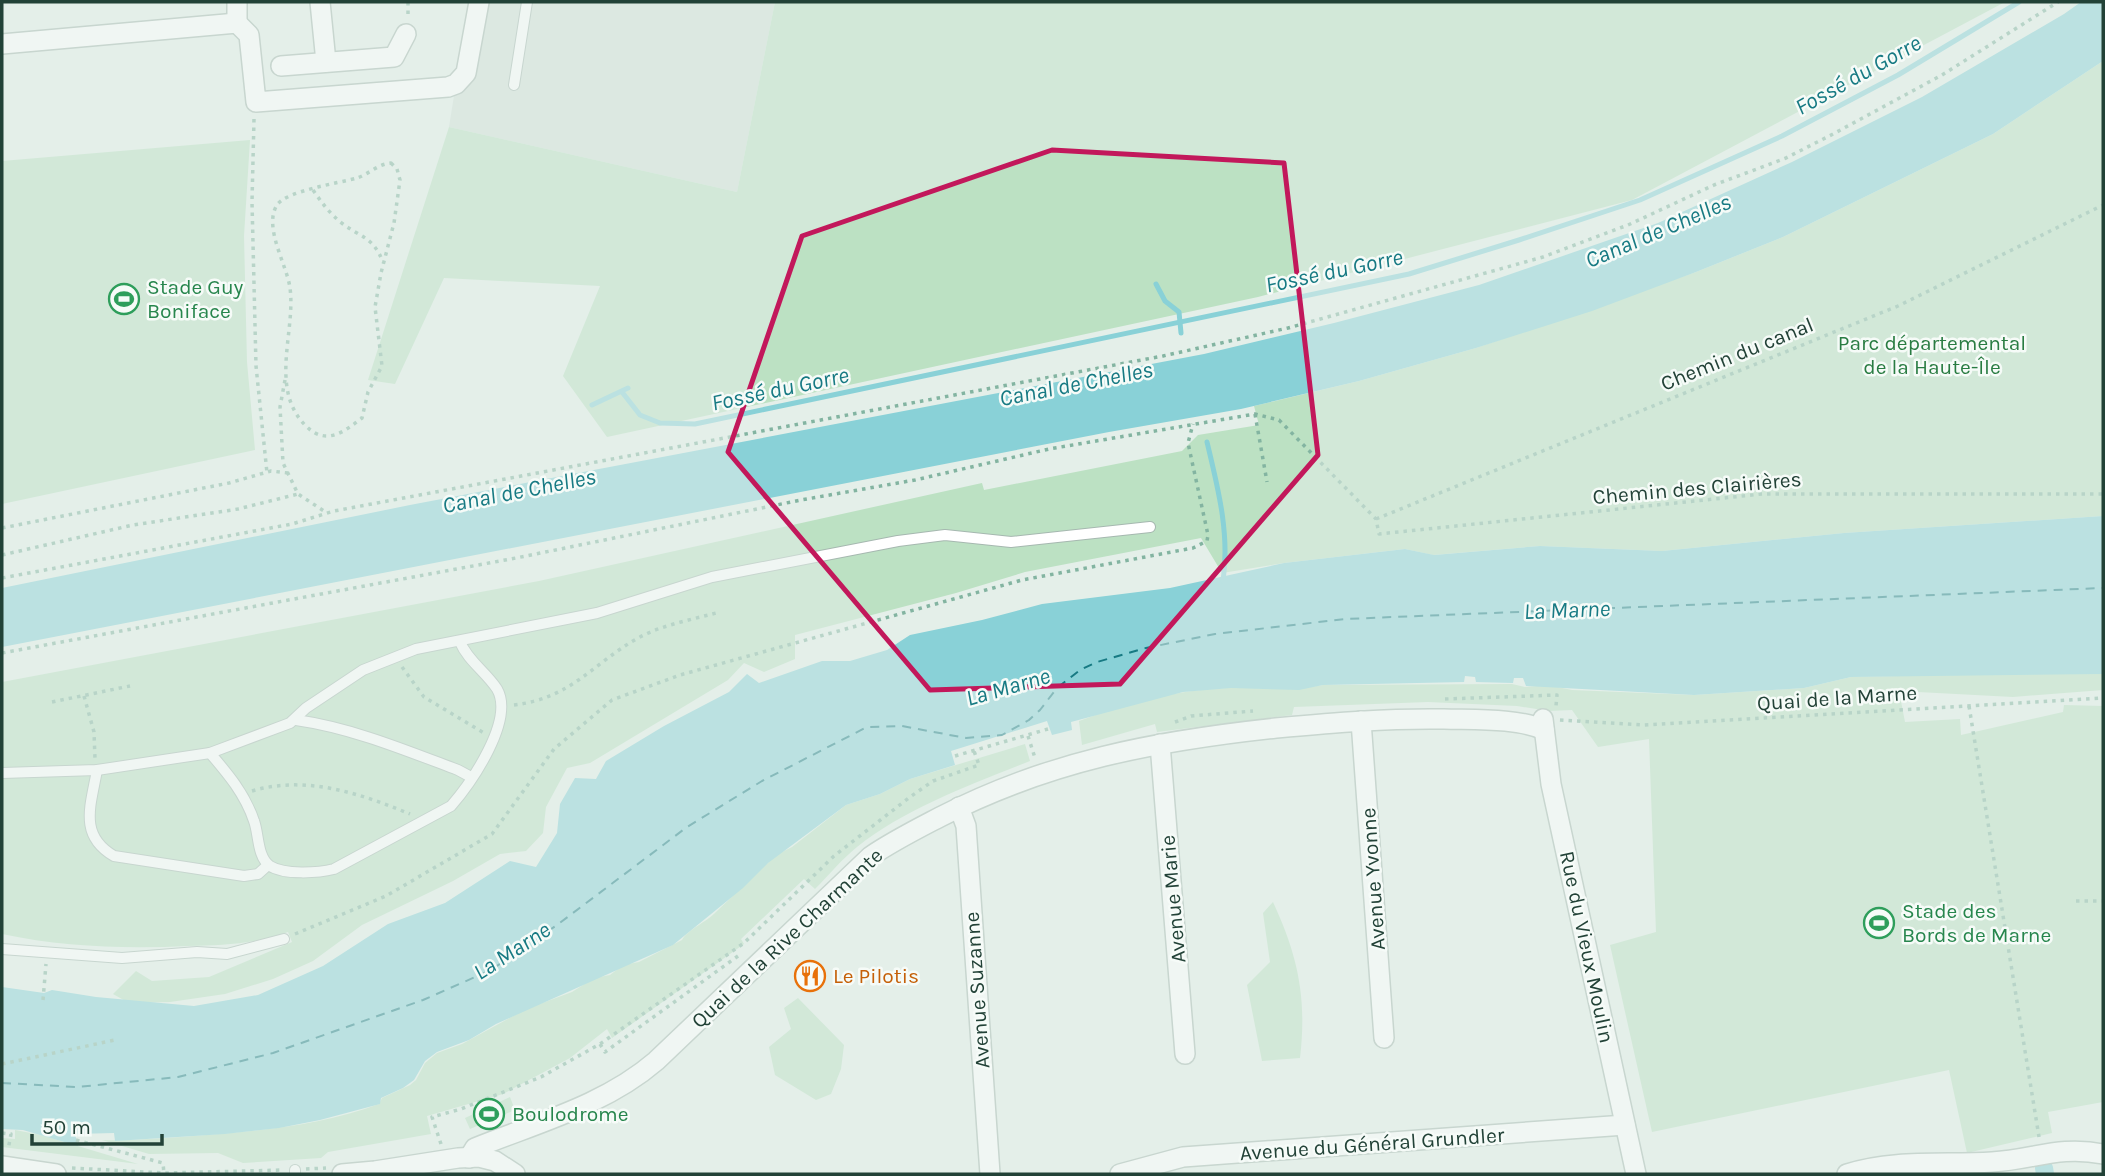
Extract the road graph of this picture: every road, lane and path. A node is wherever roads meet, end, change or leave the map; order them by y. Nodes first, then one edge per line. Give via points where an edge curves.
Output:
1 (237, 2) edge
2 (320, 2) edge
3 (479, 2) edge
4 (527, 2) edge
5 (2058, 2) edge
6 (237, 23) junction
7 (406, 34) dead end
8 (2, 44) edge
9 (326, 62) junction
10 (281, 66) dead end
11 (514, 85) dead end
12 (256, 102) junction
13 (313, 190) junction
14 (2103, 205) edge
15 (383, 262) junction
16 (286, 378) junction
17 (1255, 414) junction
18 (1193, 424) junction
19 (267, 473) junction
20 (288, 473) junction
21 (1267, 482) dead end
22 (299, 494) junction
23 (2103, 494) edge
24 (327, 513) junction
25 (1376, 519) junction
26 (1150, 527) dead end
27 (2, 528) edge
28 (2, 555) edge
29 (2, 578) edge
30 (716, 613) dead end
31 (460, 642) junction
32 (2, 653) edge
33 (396, 655) junction
34 (130, 686) dead end
35 (84, 696) junction
36 (2103, 698) edge
37 (52, 702) dead end
38 (501, 705) junction
39 (1969, 705) junction
40 (296, 720) junction
41 (1361, 721) junction
42 (1572, 721) dead end
43 (1543, 724) joint
44 (1048, 729) dead end
45 (1028, 735) junction
46 (494, 737) junction
47 (1160, 744) junction
48 (210, 753) junction
49 (1034, 755) dead end
50 (954, 757) dead end
51 (97, 770) junction
52 (2, 773) edge
53 (471, 778) junction
54 (243, 794) junction
55 (960, 807) junction
56 (422, 823) junction
57 (268, 865) junction
58 (2076, 901) dead end
59 (2103, 901) edge
60 (761, 927) dead end
61 (750, 938) dead end
62 (284, 939) joint
63 (753, 946) dead end
64 (2, 949) edge
65 (742, 953) dead end
66 (45, 974) dead end
67 (43, 1000) dead end
68 (1384, 1038) dead end
69 (115, 1040) dead end
70 (600, 1044) junction
71 (1185, 1054) dead end
72 (2, 1064) edge
73 (1625, 1125) junction
74 (2, 1133) edge
75 (438, 1134) dead end
76 (504, 1136) junction
77 (76, 1140) dead end
78 (2042, 1153) junction
79 (2103, 1154) edge
80 (4, 1162) edge
81 (469, 1166) edge
82 (507, 1169) edge
83 (59, 1170) edge
84 (336, 1171) edge
85 (295, 1172) edge
86 (164, 1174) edge
87 (990, 1174) edge
88 (1120, 1174) edge
89 (1636, 1174) edge
90 (1847, 1174) edge

1 - 6 street
2 - 9 street
3 - 12 street via 467,73 456,84
4 - 11 lane
5 - 24 path via 1942,75 1786,158 1543,257 1288,328 1173,354
6 - 8 street
6 - 12 street via 249,35
7 - 9 street via 394,57
9 - 10 street
12 - 19 path via 252,202 256,366
13 - 15 path via 340,222 371,240
13 - 15 path via 386,164 395,165 399,188
13 - 16 path via 287,197 278,204 274,217 290,288
14 - 25 path, Chemin du canal via 1898,306
15 - 16 path via 375,316 382,366 368,392 362,418 338,436 311,431 296,412
16 - 20 path via 280,419
17 - 18 path
17 - 21 path
17 - 25 path via 1279,420
18 - 32 path via 516,558
18 - 62 path via 1188,443 1207,541 1194,548 1022,580 680,675 612,701 554,749 492,834 386,896
19 - 20 path
19 - 27 path
20 - 22 path
22 - 24 path
22 - 28 path
23 - 25 path, Chemin des Clairières via 1762,494 1379,534
24 - 29 path via 292,524
26 - 31 lane via 1011,542 945,535 898,541 712,577 597,612
30 - 38 path via 636,639 556,693
31 - 33 lane
31 - 38 lane via 499,692
33 - 40 lane via 363,670 306,708
33 - 46 path via 424,697
34 - 35 path
35 - 37 path
35 - 51 path via 94,732
36 - 39 path, Quai de la Marne
38 - 46 lane
39 - 42 path, Quai de la Marne via 1643,725
39 - 78 path
40 - 48 lane
40 - 53 lane via 358,733
41 - 43 street, Quai de la Rive Charmante via 1412,718
41 - 47 street, Quai de la Rive Charmante
41 - 68 street, Avenue Yvonne
43 - 73 street, Rue du Vieux Moulin via 1551,784
44 - 45 path
45 - 49 path
45 - 50 path
46 - 53 lane
47 - 55 street, Quai de la Rive Charmante via 1084,760
47 - 71 street, Avenue Marie
48 - 51 lane
48 - 54 lane
51 - 52 lane
51 - 57 lane via 89,823 93,838 114,856 243,876 258,874
53 - 56 lane via 451,807
54 - 56 path via 289,783 324,786 388,805
54 - 57 lane
55 - 76 street, Quai de la Rive Charmante via 888,844 852,873 656,1061 627,1083
55 - 87 street, Avenue Suzanne via 966,826
56 - 57 lane via 334,869 316,873
58 - 59 path
60 - 63 path
61 - 70 path
62 - 64 lane via 227,954 122,958
65 - 70 path via 604,1052
66 - 67 path
69 - 72 path
70 - 75 path via 541,1077 432,1117
73 - 88 street, Avenue du Général Grundler via 1183,1157
73 - 89 street, Rue du Vieux Moulin
74 - 80 path via 11,1134
76 - 81 street, Quai de la Rive Charmante via 475,1148
76 - 82 street via 497,1147
77 - 86 path via 163,1163
78 - 79 street via 2081,1150
78 - 90 street via 1996,1162 1886,1165
80 - 83 street
81 - 82 street via 490,1159
81 - 84 street, Quai de la Rive Charmante
83 - 86 path
84 - 85 path
85 - 86 path

